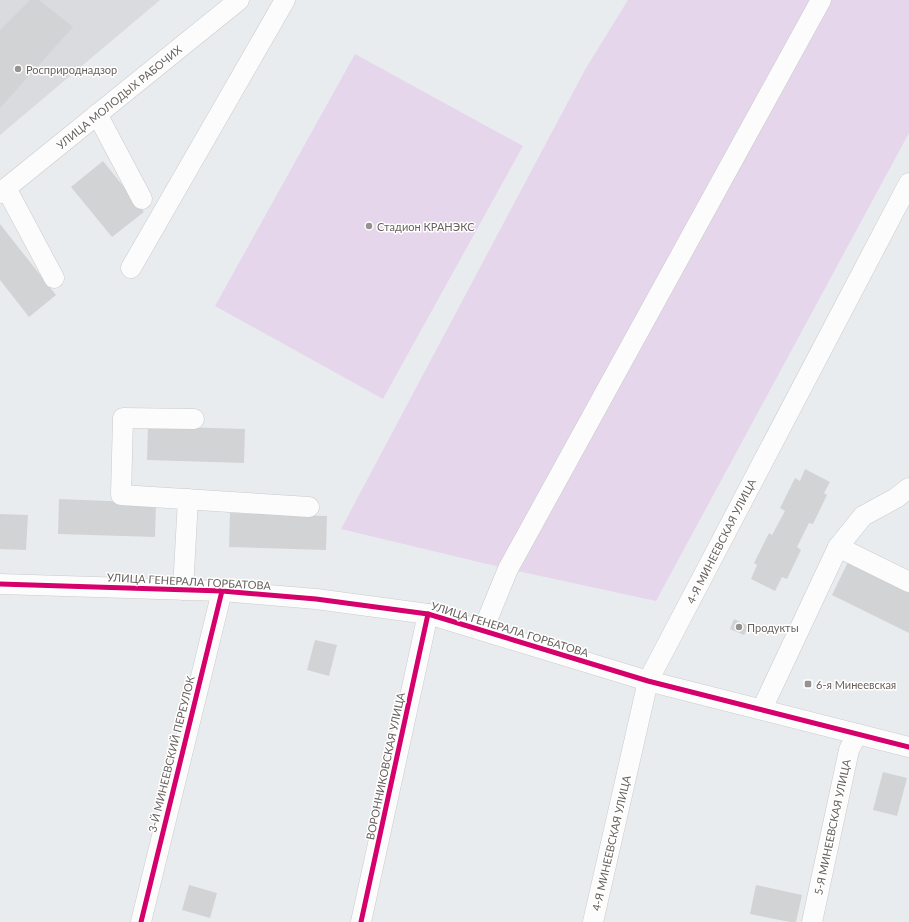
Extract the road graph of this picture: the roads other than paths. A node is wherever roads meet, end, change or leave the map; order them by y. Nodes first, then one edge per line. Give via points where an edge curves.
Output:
1 (239, 0) edge
2 (285, 0) edge
3 (821, 0) edge
4 (97, 114) junction
5 (909, 183) edge
6 (3, 190) edge
7 (142, 199) dead end
8 (131, 268) dead end
9 (54, 278) dead end
10 (194, 419) dead end
11 (905, 497) edge
12 (188, 499) junction
13 (310, 507) dead end
14 (838, 547) junction
15 (909, 582) edge
16 (0, 584) edge
17 (183, 590) junction
18 (222, 591) junction
19 (428, 614) junction
20 (483, 630) junction
21 (648, 682) junction
22 (762, 709) junction
23 (857, 734) junction
24 (909, 747) edge
25 (141, 922) edge
26 (361, 922) edge
27 (593, 922) edge
28 (812, 922) edge

1 - 4 street, УЛИЦА МОЛОДЫХ РАБОЧИХ
2 - 8 street
3 - 20 street via 508,569
4 - 6 street, УЛИЦА МОЛОДЫХ РАБОЧИХ
4 - 7 street
5 - 21 street, 4-Я МИНЕЕВСКАЯ УЛИЦА
6 - 9 street
10 - 12 street via 123,418 121,495
11 - 14 street via 863,516
12 - 13 street
12 - 17 street
14 - 15 street
14 - 22 street
16 - 17 street, УЛИЦА ГЕНЕРАЛА ГОРБАТОВА
17 - 18 street, УЛИЦА ГЕНЕРАЛА ГОРБАТОВА
18 - 19 street, УЛИЦА ГЕНЕРАЛА ГОРБАТОВА via 316,599
18 - 25 street, 3-Й МИНЕЕВСКИЙ ПЕРЕУЛОК
19 - 20 street, УЛИЦА ГЕНЕРАЛА ГОРБАТОВА
19 - 26 street, ВОРОННИКОВСКАЯ УЛИЦА
20 - 21 street, УЛИЦА ГЕНЕРАЛА ГОРБАТОВА
21 - 22 street, УЛИЦА ГЕНЕРАЛА ГОРБАТОВА
21 - 27 street, 4-Я МИНЕЕВСКАЯ УЛИЦА
22 - 23 street, УЛИЦА ГЕНЕРАЛА ГОРБАТОВА
23 - 24 street, УЛИЦА ГЕНЕРАЛА ГОРБАТОВА
23 - 28 street, 5-Я МИНЕЕВСКАЯ УЛИЦА via 849,750

